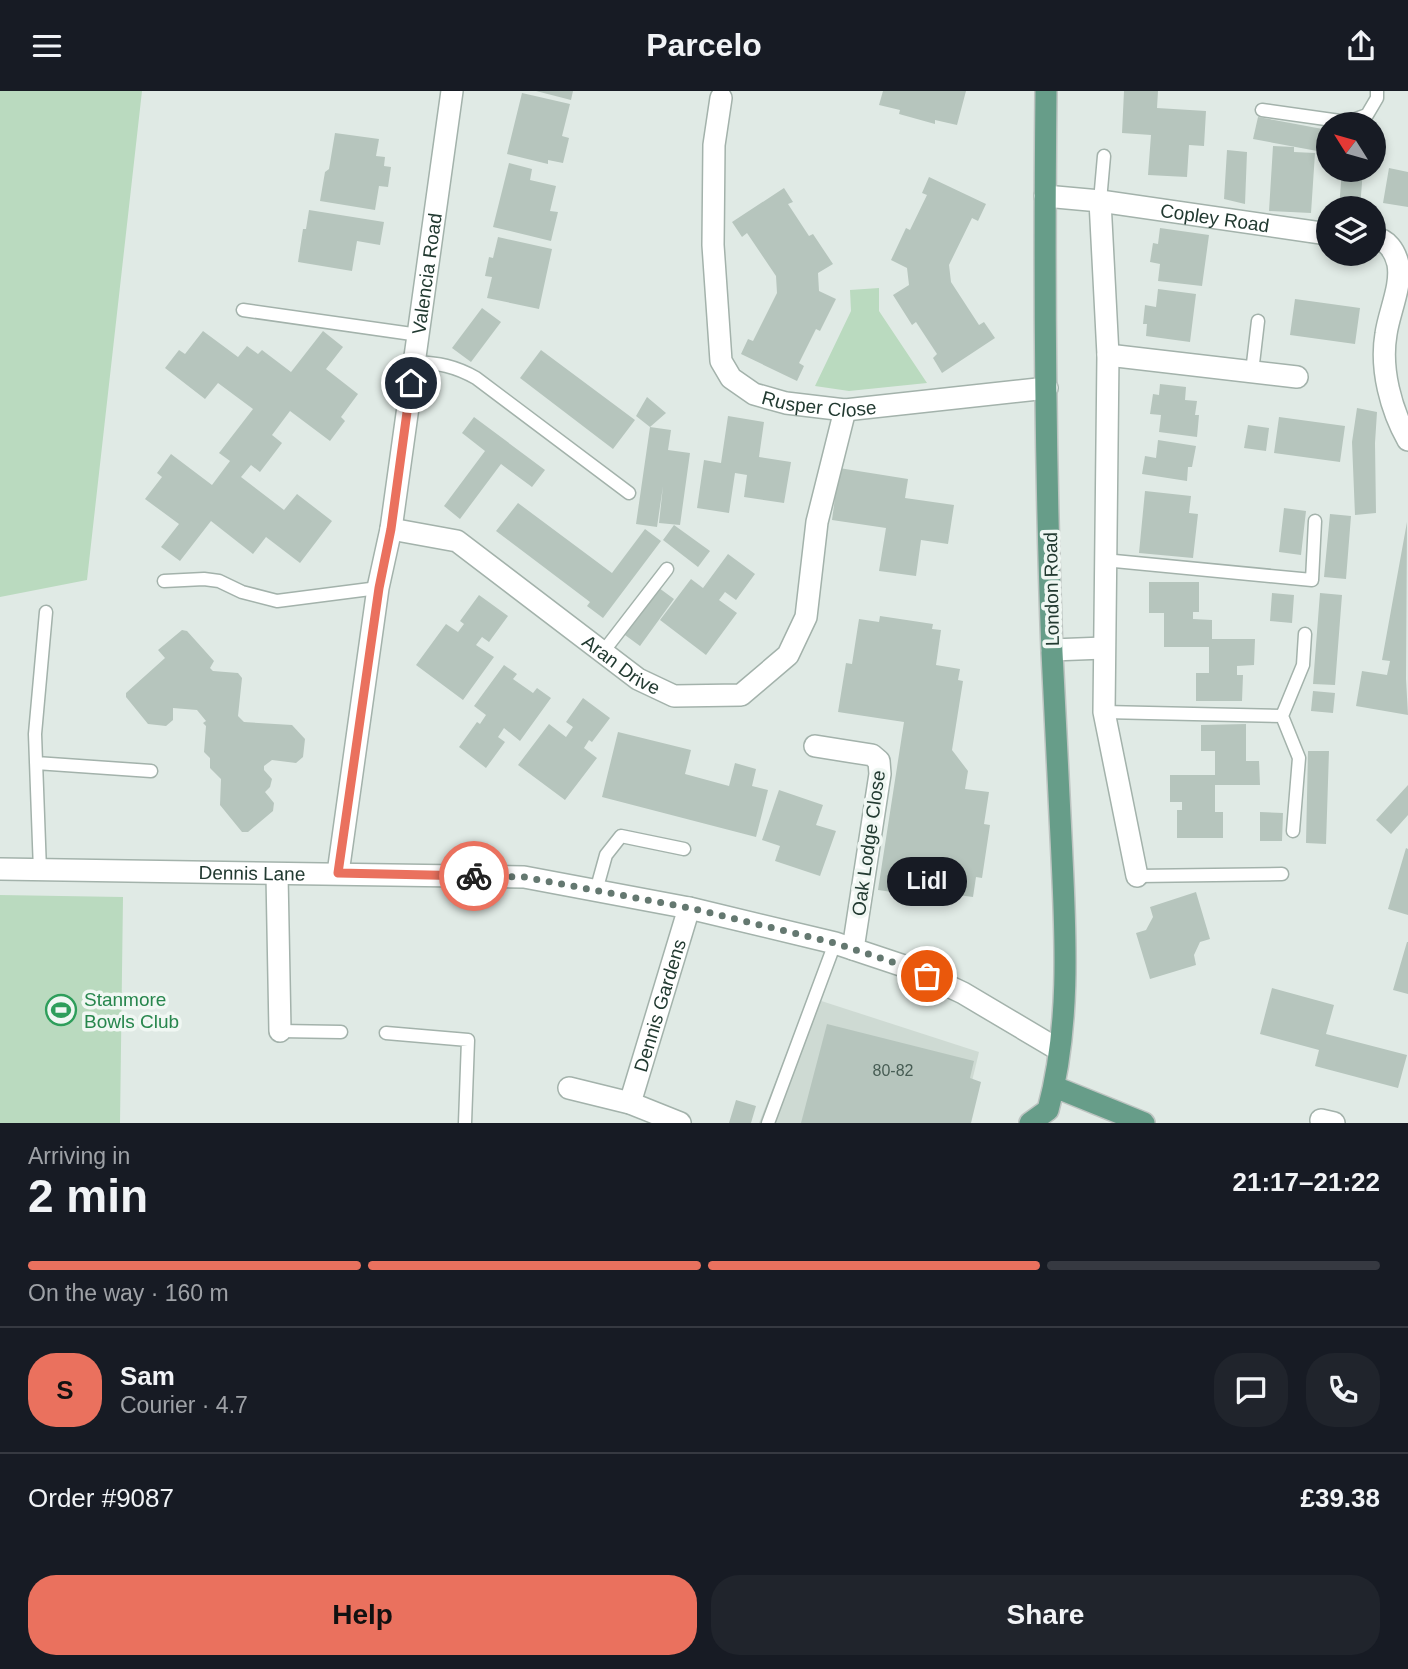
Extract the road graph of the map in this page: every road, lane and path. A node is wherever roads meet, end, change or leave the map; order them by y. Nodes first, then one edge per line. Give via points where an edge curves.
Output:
1 (452, 91) edge
2 (1046, 91) edge
3 (1377, 91) edge
4 (721, 98) dead end
5 (1262, 110) dead end
6 (1104, 156) dead end
7 (1045, 196) junction
8 (1100, 201) junction
9 (1316, 232) edge
10 (1386, 243) edge
11 (1401, 252) edge
12 (243, 310) dead end
13 (1258, 321) dead end
14 (419, 335) junction
15 (1108, 355) junction
16 (415, 362) junction
17 (1252, 372) junction
18 (1297, 377) dead end
19 (1047, 388) junction
20 (845, 410) junction
21 (1408, 440) edge
22 (629, 493) dead end
23 (1315, 521) dead end
24 (391, 529) junction
25 (1104, 560) junction
26 (667, 569) dead end
27 (164, 581) dead end
28 (379, 588) junction
29 (46, 613) dead end
30 (1306, 633) dead end
31 (1104, 648) junction
32 (1052, 650) junction
33 (603, 652) junction
34 (1104, 712) junction
35 (1282, 716) junction
36 (815, 746) dead end
37 (36, 763) junction
38 (151, 771) dead end
39 (1293, 831) dead end
40 (684, 849) dead end
41 (0, 869) edge
42 (40, 871) junction
43 (338, 873) junction
44 (277, 874) junction
45 (1282, 874) dead end
46 (1137, 876) joint
47 (596, 891) junction
48 (690, 908) junction
49 (844, 946) junction
50 (280, 1031) joint
51 (341, 1032) dead end
52 (386, 1033) dead end
53 (1059, 1050) junction
54 (1055, 1087) junction
55 (569, 1088) dead end
56 (630, 1103) junction
57 (1054, 1117) edge
58 (465, 1123) edge
59 (680, 1123) edge
60 (768, 1123) edge
61 (1030, 1123) edge
62 (1144, 1123) edge

1 - 14 street, Valencia Road
2 - 7 main road, London Road
3 - 5 lane via 1367,115 1347,123
4 - 20 street, Rusper Close via 714,145 713,245 721,361 731,378 754,394
6 - 8 lane
7 - 8 street, Copley Road
7 - 19 main road, London Road
8 - 9 street, Copley Road
8 - 15 street
10 - 11 street
11 - 21 street via 1385,337 1387,380
12 - 14 lane
13 - 17 lane
14 - 16 street, Valencia Road
15 - 17 street
15 - 25 street
16 - 22 lane via 441,363 476,377
16 - 24 street, Valencia Road
17 - 18 street
19 - 20 street, Rusper Close
19 - 32 main road, London Road
20 - 33 street, Aran Drive via 817,522 806,617 788,655 741,695 674,696 638,679
23 - 25 lane via 1312,580
24 - 28 street, Valencia Road
24 - 33 street, Aran Drive via 457,541
25 - 31 street
26 - 33 lane
27 - 28 lane via 219,581 277,601
28 - 43 street, Valencia Road
29 - 37 lane
30 - 35 lane via 1303,665
31 - 32 street
31 - 34 street
32 - 53 main road, London Road via 1066,929
34 - 35 lane
34 - 46 street
35 - 39 lane via 1299,758
36 - 49 street, Oak Lodge Close via 872,755 879,761
37 - 38 lane
37 - 42 lane
40 - 47 lane via 621,836 606,855
41 - 42 street, Dennis Lane
42 - 44 street, Dennis Lane
43 - 44 street, Dennis Lane
43 - 47 street, Dennis Lane via 524,877
44 - 50 street
45 - 46 lane
47 - 48 street, Dennis Lane
48 - 49 street, Dennis Lane
48 - 56 street, Dennis Gardens
49 - 53 street, Dennis Lane via 910,968 963,993
49 - 60 lane
50 - 51 lane
52 - 58 lane via 468,1040
53 - 54 main road, London Road
54 - 57 main road, London Road
54 - 62 main road
55 - 56 street
56 - 59 street
57 - 61 main road

